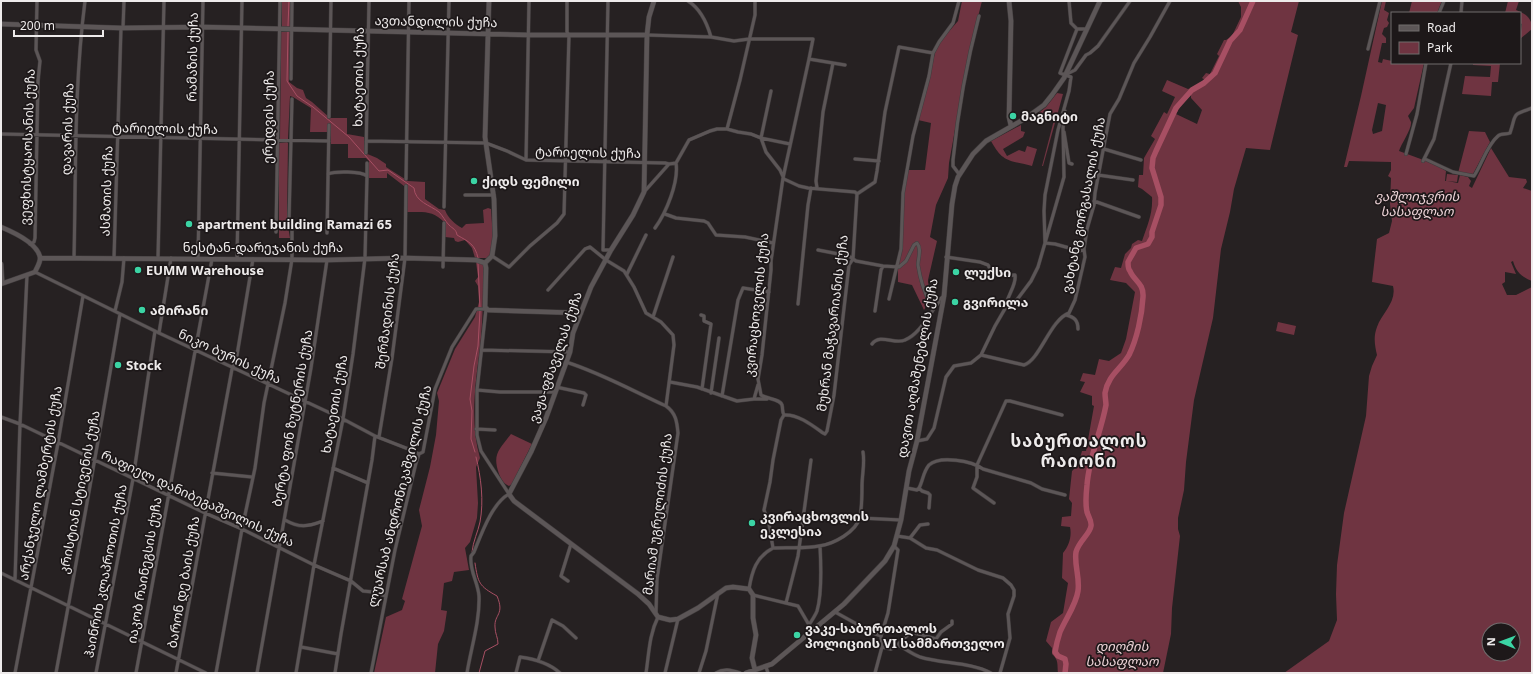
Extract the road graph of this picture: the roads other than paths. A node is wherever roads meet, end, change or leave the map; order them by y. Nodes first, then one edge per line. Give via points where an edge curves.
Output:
1 (37, 1) edge
2 (85, 1) edge
3 (124, 1) edge
4 (164, 1) edge
5 (203, 1) edge
6 (242, 1) edge
7 (280, 1) edge
8 (292, 1) edge
9 (331, 1) edge
10 (369, 1) edge
11 (409, 1) edge
12 (449, 1) edge
13 (489, 1) edge
14 (529, 1) edge
15 (567, 1) edge
16 (608, 1) edge
17 (654, 1) edge
18 (688, 1) edge
19 (755, 1) edge
20 (959, 1) edge
21 (1009, 1) edge
22 (1069, 1) edge
23 (1100, 1) edge
24 (1130, 1) edge
25 (1170, 1) edge
26 (1380, 1) edge
27 (1444, 1) edge
28 (1462, 1) edge
29 (1439, 12) edge
30 (1461, 12) edge
31 (979, 16) dead end
32 (1, 24) edge
33 (37, 25) junction
34 (81, 27) junction
35 (202, 27) junction
36 (122, 28) junction
37 (163, 28) junction
38 (242, 28) junction
39 (280, 29) junction
40 (291, 29) junction
41 (1077, 29) junction
42 (1086, 29) junction
43 (330, 30) junction
44 (368, 31) junction
45 (409, 32) junction
46 (449, 32) junction
47 (489, 33) junction
48 (607, 34) junction
49 (529, 35) junction
50 (568, 35) junction
51 (647, 35) junction
52 (711, 37) junction
53 (749, 39) junction
54 (1368, 50) dead end
55 (933, 53) junction
56 (809, 59) junction
57 (833, 64) junction
58 (1426, 64) edge
59 (1451, 64) edge
60 (845, 65) dead end
61 (1066, 74) junction
62 (291, 79) dead end
63 (772, 90) dead end
64 (292, 99) dead end
65 (1065, 106) junction
66 (1532, 108) edge
67 (329, 117) dead end
68 (1064, 120) junction
69 (329, 125) dead end
70 (1011, 126) junction
71 (726, 128) junction
72 (1, 134) edge
73 (38, 135) junction
74 (77, 136) junction
75 (118, 136) junction
76 (161, 138) junction
77 (200, 138) junction
78 (760, 138) junction
79 (239, 139) junction
80 (278, 140) junction
81 (290, 140) junction
82 (329, 141) junction
83 (366, 141) junction
84 (406, 142) junction
85 (446, 142) junction
86 (486, 143) junction
87 (790, 144) junction
88 (1104, 149) junction
89 (366, 153) dead end
90 (1406, 154) dead end
91 (855, 159) dead end
92 (526, 160) junction
93 (1141, 160) dead end
94 (879, 161) junction
95 (367, 162) dead end
96 (565, 162) junction
97 (606, 162) junction
98 (646, 163) junction
99 (676, 163) junction
100 (669, 164) junction
101 (1072, 164) dead end
102 (328, 174) junction
103 (959, 174) junction
104 (1098, 175) junction
105 (367, 176) junction
106 (783, 178) junction
107 (406, 179) dead end
108 (1133, 180) dead end
109 (406, 186) dead end
110 (811, 188) junction
111 (817, 188) junction
112 (644, 192) junction
113 (857, 194) junction
114 (465, 195) dead end
115 (494, 195) junction
116 (1094, 201) junction
117 (444, 207) dead end
118 (665, 214) junction
119 (1139, 217) dead end
120 (444, 223) dead end
121 (1, 227) edge
122 (656, 228) dead end
123 (276, 232) dead end
124 (327, 233) dead end
125 (646, 235) dead end
126 (773, 242) junction
127 (1045, 243) junction
128 (30, 244) junction
129 (1084, 249) junction
130 (603, 250) junction
131 (611, 250) junction
132 (818, 250) dead end
133 (600, 255) junction
134 (492, 256) junction
135 (673, 257) dead end
136 (946, 257) junction
137 (40, 258) junction
138 (74, 258) junction
139 (114, 258) junction
140 (124, 258) junction
141 (158, 258) junction
142 (171, 258) junction
143 (198, 258) junction
144 (365, 258) junction
145 (405, 258) junction
146 (212, 259) junction
147 (237, 259) junction
148 (253, 259) junction
149 (292, 259) junction
150 (443, 259) junction
151 (853, 259) junction
152 (327, 260) junction
153 (606, 260) junction
154 (480, 261) junction
155 (1, 264) edge
156 (883, 266) junction
157 (443, 267) dead end
158 (896, 267) junction
159 (35, 272) junction
160 (627, 274) junction
161 (27, 275) junction
162 (1, 283) edge
163 (548, 290) dead end
164 (769, 292) junction
165 (83, 296) junction
166 (944, 296) junction
167 (889, 299) dead end
168 (798, 304) dead end
169 (1006, 308) junction
170 (485, 309) junction
171 (115, 311) junction
172 (874, 311) dead end
173 (581, 313) junction
174 (120, 314) junction
175 (701, 315) dead end
176 (1064, 315) junction
177 (653, 317) junction
178 (1078, 329) dead end
179 (155, 331) junction
180 (159, 333) junction
181 (719, 338) dead end
182 (872, 344) dead end
183 (195, 350) junction
184 (482, 350) junction
185 (570, 352) junction
186 (981, 355) junction
187 (566, 362) junction
188 (233, 367) junction
189 (670, 382) junction
190 (268, 384) junction
191 (758, 384) junction
192 (702, 389) junction
193 (477, 390) junction
194 (556, 390) junction
195 (711, 393) junction
196 (722, 396) junction
197 (754, 399) junction
198 (768, 399) junction
199 (305, 402) junction
200 (583, 405) dead end
201 (666, 406) junction
202 (784, 415) junction
203 (1062, 415) dead end
204 (1, 417) edge
205 (342, 419) junction
206 (20, 424) junction
207 (476, 429) junction
208 (495, 430) dead end
209 (374, 436) junction
210 (379, 437) junction
211 (917, 441) junction
212 (58, 443) junction
213 (863, 452) dead end
214 (419, 454) junction
215 (95, 460) junction
216 (811, 460) dead end
217 (977, 465) junction
218 (333, 468) junction
219 (212, 474) junction
220 (252, 477) junction
221 (133, 479) junction
222 (368, 483) junction
223 (907, 488) junction
224 (919, 488) junction
225 (168, 494) junction
226 (509, 494) junction
227 (1064, 495) dead end
228 (994, 503) dead end
229 (929, 508) dead end
230 (205, 513) junction
231 (860, 518) junction
232 (284, 520) junction
233 (901, 520) junction
234 (323, 521) junction
235 (928, 524) dead end
236 (242, 529) junction
237 (897, 536) junction
238 (910, 538) junction
239 (571, 544) junction
240 (820, 546) junction
241 (894, 546) junction
242 (280, 547) junction
243 (773, 548) junction
244 (799, 548) junction
245 (314, 565) junction
246 (1, 573) edge
247 (15, 580) junction
248 (351, 581) junction
249 (568, 581) dead end
250 (31, 587) junction
251 (749, 589) junction
252 (718, 593) junction
253 (753, 595) junction
254 (386, 596) junction
255 (786, 603) junction
256 (68, 606) junction
257 (835, 612) junction
258 (657, 615) junction
259 (678, 619) junction
260 (952, 622) dead end
261 (105, 624) junction
262 (809, 625) junction
263 (812, 630) junction
264 (881, 636) junction
265 (576, 638) dead end
266 (142, 641) junction
267 (898, 645) junction
268 (882, 647) junction
269 (301, 648) junction
270 (338, 654) junction
271 (538, 660) junction
272 (178, 661) junction
273 (766, 667) junction
274 (755, 670) junction
275 (15, 673) edge
276 (56, 673) edge
277 (96, 673) edge
278 (136, 673) edge
279 (176, 673) edge
280 (206, 673) edge
281 (216, 673) edge
282 (257, 673) edge
283 (296, 673) edge
284 (335, 673) edge
285 (371, 673) edge
286 (467, 673) edge
287 (516, 673) edge
288 (560, 673) edge
289 (646, 673) edge
290 (665, 673) edge
291 (699, 673) edge
292 (716, 673) edge
293 (740, 673) edge
294 (746, 673) edge
295 (768, 673) edge
296 (875, 673) edge
297 (991, 673) edge
298 (1000, 673) edge

1 - 33 street, ვეფხისტყაოსანის ქუჩა
2 - 34 street, დავარის ქუჩა
3 - 36 street, ასმათის ქუჩა
4 - 37 street
5 - 35 street, რამაზის ქუჩა
6 - 38 street
7 - 39 street, ერედვის ქუჩა
8 - 40 street, ერედვის ქუჩა
9 - 43 street
10 - 44 street, ხატაეთის ქუჩა
11 - 45 street
12 - 46 street
13 - 47 street
14 - 49 street
15 - 50 street
16 - 48 street
17 - 51 street
18 - 52 street via 701,13
19 - 53 street via 755,14
20 - 55 street via 953,23
21 - 70 street
22 - 41 street via 1071,23
23 - 42 street, დავით აღმაშენებლის ქუჩა
24 - 61 street via 1098,46 1086,55 1075,70
25 - 88 street, ვახტანგ გორგასალის ქუჩა via 1134,63 1110,114
26 - 54 street
27 - 29 street
28 - 30 street
31 - 103 street via 967,61 957,117 953,166
32 - 33 street, ავთანდილის ქუჩა
33 - 34 street, ავთანდილის ქუჩა
33 - 73 street, ვეფხისტყაოსანის ქუჩა via 36,50 40,61
34 - 36 street, ავთანდილის ქუჩა
34 - 74 street, დავარის ქუჩა
35 - 37 street, ავთანდილის ქუჩა
35 - 38 street, ავთანდილის ქუჩა
35 - 77 street, რამაზის ქუჩა
36 - 37 street, ავთანდილის ქუჩა
36 - 75 street, ასმათის ქუჩა
37 - 76 street
38 - 39 street, ავთანდილის ქუჩა
38 - 79 street
39 - 40 street, ავთანდილის ქუჩა
39 - 80 street, ერედვის ქუჩა
40 - 43 street, ავთანდილის ქუჩა
40 - 62 street, ერედვის ქუჩა
41 - 42 street
41 - 61 street via 1060,73
42 - 61 street, დავით აღმაშენებლის ქუჩა
43 - 44 street, ავთანდილის ქუჩა
43 - 67 street
44 - 45 street, ავთანდილის ქუჩა
44 - 83 street, ხატაეთის ქუჩა
45 - 46 street, ავთანდილის ქუჩა
45 - 84 street
46 - 47 street, ავთანდილის ქუჩა
46 - 85 street
47 - 49 street, ავთანდილის ქუჩა
47 - 86 street
48 - 50 street, ავთანდილის ქუჩა
48 - 51 street, ავთანდილის ქუჩა
48 - 97 street
49 - 50 street, ავთანდილის ქუჩა
49 - 92 street
50 - 96 street
51 - 52 street, ავთანდილის ქუჩა
51 - 98 street
52 - 53 street, ავთანდილის ქუჩა via 734,41
53 - 56 street, ავთანდილის ქუჩა via 813,39
53 - 71 street
55 - 94 street via 899,47 885,112
55 - 158 street via 911,144 903,194 901,249
56 - 57 street
56 - 87 street, კვირაცხოველის ქუჩა
57 - 60 street
57 - 111 street via 823,112
58 - 90 street via 1417,114
59 - 66 street via 1434,139 1424,160 1453,172 1474,176 1489,147 1498,136 1510,133 1515,115
61 - 65 street via 1071,76
61 - 70 street, დავით აღმაშენებლის ქუჩა via 1044,105
63 - 78 street
64 - 81 street, ერედვის ქუჩა
65 - 68 street
65 - 127 street via 1045,195
68 - 101 street via 1066,152 1069,163
68 - 127 street via 1064,177
69 - 82 street
70 - 103 street, დავით აღმაშენებლის ქუჩა via 973,154
71 - 78 street
71 - 99 street via 710,131 689,140
72 - 73 street, ტარიელის ქუჩა
73 - 74 street, ტარიელის ქუჩა
73 - 128 street, ვეფხისტყაოსანის ქუჩა via 35,238
74 - 75 street, ტარიელის ქუჩა
74 - 138 street, დავარის ქუჩა
75 - 76 street, ტარიელის ქუჩა
75 - 139 street, ასმათის ქუჩა
76 - 77 street, ტარიელის ქუჩა
76 - 141 street
77 - 79 street, ტარიელის ქუჩა
77 - 143 street, რამაზის ქუჩა
78 - 87 street
78 - 106 street
79 - 80 street, ტარიელის ქუჩა
79 - 147 street
80 - 81 street, ტარიელის ქუჩა
80 - 123 street, ერედვის ქუჩა
81 - 82 street, ტარიელის ქუჩა
81 - 149 street, ერედვის ქუჩა via 289,220 292,230
82 - 102 street
83 - 84 street, ტარიელის ქუჩა
83 - 89 street, ხატაეთის ქუჩა
84 - 85 street, ტარიელის ქუჩა
84 - 107 street
85 - 86 street, ტარიელის ქუჩა
85 - 117 street
86 - 92 street, ტარიელის ქუჩა
86 - 115 street
87 - 106 street, კვირაცხოველის ქუჩა
88 - 93 street
88 - 104 street, ვახტანგ გორგასალის ქუჩა
91 - 94 street
92 - 96 street, ტარიელის ქუჩა
94 - 113 street via 875,182
95 - 105 street, ხატაეთის ქუჩა
96 - 97 street, ტარიელის ქუჩა
96 - 134 street via 564,214 509,267
97 - 98 street, ტარიელის ქუჩა
97 - 130 street
98 - 100 street, ტარიელის ქუჩა
98 - 112 street
99 - 100 street
99 - 118 street via 676,176
100 - 112 street, ვაჟა-ფშაველას ქუჩა
102 - 105 street via 363,173
102 - 124 street
103 - 136 street, დავით აღმაშენებლის ქუჩა via 955,186
104 - 108 street
104 - 116 street, ვახტანგ გორგასალის ქუჩა
105 - 144 street, ხატაეთის ქუჩა
106 - 110 street via 799,186
106 - 126 street, კვირაცხოველის ქუჩა
109 - 145 street, შერმადინის ქუჩა
110 - 111 street
110 - 168 street
111 - 113 street
112 - 131 street, ვაჟა-ფშაველას ქუჩა
113 - 151 street, მუხრან მაჭავარიანის ქუჩა
114 - 115 street
115 - 134 street via 495,236
116 - 119 street
116 - 129 street, ვახტანგ გორგასალის ქუჩა
118 - 122 street
118 - 126 street via 704,221 716,235
120 - 150 street
121 - 128 street
125 - 160 street
126 - 164 street, კვირაცხოველის ქუჩა
127 - 129 street via 1080,251
127 - 169 street via 1031,281 1013,305
128 - 137 street
129 - 176 street, ვახტანგ გორგასალის ქუჩა via 1085,257 1075,300 1069,313
130 - 131 street
130 - 133 street
131 - 153 street, ვაჟა-ფშაველას ქუჩა
132 - 151 street
133 - 153 street
133 - 163 street via 590,247 585,249
134 - 154 street
135 - 177 street
136 - 166 street, დავით აღმაშენებლის ქუჩა
136 - 169 street via 980,262 988,265 997,275 1015,275
137 - 138 street, ნესტან-დარეჯანის ქუჩა
137 - 159 street
138 - 139 street, ნესტან-დარეჯანის ქუჩა
139 - 140 street, ნესტან-დარეჯანის ქუჩა
140 - 141 street, ნესტან-დარეჯანის ქუჩა
140 - 171 street via 122,282
141 - 142 street, ნესტან-დარეჯანის ქუჩა
142 - 143 street, ნესტან-დარეჯანის ქუჩა
142 - 180 street
143 - 146 street, ნესტან-დარეჯანის ქუჩა
144 - 145 street, ნესტან-დარეჯანის ქუჩა
144 - 152 street, ნესტან-დარეჯანის ქუჩა
144 - 205 street, ხატაეთის ქუჩა
145 - 150 street, ნესტან-დარეჯანის ქუჩა
145 - 210 street, შერმადინის ქუჩა
146 - 147 street, ნესტან-დარეჯანის ქუჩა
146 - 183 street, იაკობ რაინეგსის ქუჩა
147 - 148 street, ნესტან-დარეჯანის ქუჩა
148 - 149 street, ნესტან-დარეჯანის ქუჩა
148 - 188 street, ბარონ დე ბაის ქუჩა
149 - 152 street, ნესტან-დარეჯანის ქუჩა
149 - 190 street, ერედვის ქუჩა
150 - 154 street, ნესტან-დარეჯანის ქუჩა
150 - 157 street
151 - 156 street
151 - 202 street, მუხრან მაჭავარიანის ქუჩა via 849,265 834,395 827,431 825,434 822,433 807,422
152 - 199 street, ბერტა ფონ ზუტნერის ქუჩა
153 - 160 street
153 - 173 street, ვაჟა-ფშაველას ქუჩა via 591,287
154 - 170 street
155 - 162 street
156 - 158 street
156 - 172 street
158 - 166 street via 905,263 917,243 920,276 930,303 934,304
158 - 167 street
159 - 161 street
159 - 165 street, ნიკო ბურის ქუჩა
160 - 177 street via 646,313
161 - 162 street
161 - 206 street
164 - 191 street, კვირაცხოველის ქუჩა
164 - 196 street via 742,288
165 - 171 street, ნიკო ბურის ქუჩა
165 - 212 street, არქანჯელო ლამბერტის ქუჩა
166 - 182 street via 915,333 904,341 882,339
166 - 211 street, დავით აღმაშენებლის ქუჩა
169 - 186 street
170 - 173 street
170 - 184 street
170 - 214 street, ლუარსაბ ანდრონიკაშვილის ქუჩა via 476,309 452,346 436,389 423,452
171 - 174 street, ნიკო ბურის ქუჩა
173 - 185 street, ვაჟა-ფშაველას ქუჩა via 573,333
174 - 179 street, ნიკო ბურის ქუჩა
174 - 215 street, კრისტიან სტივენის ქუჩა
175 - 192 street via 704,316 704,321 711,324
176 - 178 street via 1077,320
176 - 186 street, ვახტანგ გორგასალის ქუჩა via 1024,365
177 - 189 street via 668,328 674,337
179 - 180 street, ნიკო ბურის ქუჩა
179 - 221 street, ჰაინრიხ კლაპროთის ქუჩა
180 - 183 street, ნიკო ბურის ქუჩა
181 - 195 street
183 - 188 street, ნიკო ბურის ქუჩა
183 - 225 street, იაკობ რაინეგსის ქუჩა
184 - 185 street
184 - 193 street
185 - 187 street, ვაჟა-ფშაველას ქუჩა
186 - 211 street via 971,363 954,366 951,370 946,377 934,428 927,439
187 - 194 street, ვაჟა-ფშაველას ქუჩა
187 - 201 street via 598,373
188 - 190 street, ნიკო ბურის ქუჩა
188 - 219 street, ბარონ დე ბაის ქუჩა
189 - 192 street
189 - 201 street
190 - 199 street, ნიკო ბურის ქუჩა
190 - 220 street, ერედვის ქუჩა
191 - 197 street
191 - 198 street, კვირაცხოველის ქუჩა via 761,395
192 - 195 street
193 - 194 street
193 - 207 street
194 - 200 street via 584,393 586,395
194 - 226 street, ვაჟა-ფშაველას ქუჩა via 543,425
195 - 196 street
196 - 197 street via 737,402
197 - 198 street
198 - 202 street, კვირაცხოველის ქუჩა via 782,404
199 - 205 street, ნიკო ბურის ქუჩა
199 - 232 street, ბერტა ფონ ზუტნერის ქუჩა
201 - 258 street, მარიამ უგრელიძის ქუჩა via 676,417 678,433 657,579
202 - 243 street via 772,460 764,510
203 - 217 street via 1006,401
204 - 206 street, რაფიელ დანიბეგაშვილის ქუჩა
205 - 209 street, ნიკო ბურის ქუჩა
205 - 218 street, ხატაეთის ქუჩა
206 - 212 street, რაფიელ დანიბეგაშვილის ქუჩა
206 - 247 street
207 - 208 street
207 - 226 street via 481,451
209 - 210 street, ნიკო ბურის ქუჩა
209 - 222 street
210 - 214 street, ნიკო ბურის ქუჩა
211 - 223 street, დავით აღმაშენებლის ქუჩა
212 - 215 street, რაფიელ დანიბეგაშვილის ქუჩა
212 - 250 street, არქანჯელო ლამბერტის ქუჩა
213 - 231 street
214 - 254 street, ლუარსაბ ანდრონიკაშვილის ქუჩა
215 - 221 street, რაფიელ დანიბეგაშვილის ქუჩა
215 - 256 street, კრისტიან სტივენის ქუჩა
216 - 244 street
217 - 224 street via 953,460 935,462 926,470
217 - 227 street via 1031,483 1042,490
217 - 228 street via 977,478 973,488
218 - 222 street
218 - 234 street, ხატაეთის ქუჩა
219 - 220 street
219 - 230 street, ბარონ დე ბაის ქუჩა
220 - 236 street, ერედვის ქუჩა
221 - 225 street, რაფიელ დანიბეგაშვილის ქუჩა
221 - 261 street, ჰაინრიხ კლაპროთის ქუჩა
222 - 248 street
223 - 224 street
223 - 233 street, დავით აღმაშენებლის ქუჩა
224 - 229 street via 930,495
225 - 230 street, რაფიელ დანიბეგაშვილის ქუჩა
225 - 266 street, იაკობ რაინეგსის ქუჩა
226 - 239 street via 514,501
226 - 286 street via 492,513 471,556 479,597
230 - 236 street, რაფიელ დანიბეგაშვილის ქუჩა
230 - 272 street, ბარონ დე ბაის ქუჩა
231 - 233 street
231 - 240 street via 848,534
232 - 234 street via 295,526
232 - 242 street, ბერტა ფონ ზუტნერის ქუჩა
233 - 237 street, დავით აღმაშენებლის ქუჩა
234 - 245 street, ხატაეთის ქუჩა
235 - 238 street via 920,525
236 - 242 street, რაფიელ დანიბეგაშვილის ქუჩა
236 - 281 street, ერედვის ქუჩა
237 - 238 street
237 - 241 street, დავით აღმაშენებლის ქუჩა
238 - 298 street via 926,548 937,550 978,570 1003,578 1014,590 1008,614 1010,638
239 - 249 street via 561,576
239 - 258 street via 638,594
240 - 244 street
240 - 262 street via 818,606
241 - 257 street, დავით აღმაშენებლის ქუჩა via 885,560
241 - 264 street via 898,550 888,613
242 - 245 street, რაფიელ დანიბეგაშვილის ქუჩა
242 - 282 street, ბერტა ფონ ზუტნერის ქუჩა
243 - 244 street
243 - 251 street via 756,562
244 - 255 street
245 - 248 street, რაფიელ დანიბეგაშვილის ქუჩა
245 - 269 street, ხატაეთის ქუჩა
246 - 247 street
247 - 250 street
248 - 254 street, რაფიელ დანიბეგაშვილის ქუჩა via 363,591
248 - 270 street
250 - 256 street
250 - 275 street, არქანჯელო ლამბერტის ქუჩა
251 - 252 street via 733,587
251 - 253 street
252 - 259 street
252 - 291 street
253 - 255 street
253 - 274 street via 756,639 752,658
254 - 285 street, ლუარსაბ ანდრონიკაშვილის ქუჩა
255 - 262 street via 798,606
256 - 261 street
256 - 276 street, კრისტიან სტივენის ქუჩა
257 - 263 street, დავით აღმაშენებლის ქუჩა
257 - 264 street
258 - 259 street via 664,619
258 - 289 street, მარიამ უგრელიძის ქუჩა via 650,638
259 - 290 street
260 - 267 street via 936,639 911,632
261 - 266 street
261 - 277 street, ჰაინრიხ კლაპროთის ქუჩა
262 - 263 street
263 - 273 street, დავით აღმაშენებლის ქუჩა
264 - 268 street
265 - 271 street via 552,620
266 - 272 street
266 - 278 street, იაკობ რაინეგსის ქუჩა
267 - 268 street via 891,649
267 - 297 street via 922,658
268 - 296 street
269 - 270 street
269 - 283 street, ხატაეთის ქუჩა
270 - 284 street
271 - 287 street via 520,657
271 - 288 street
272 - 279 street, ბარონ დე ბაის ქუჩა
272 - 280 street
273 - 274 street
273 - 295 street
274 - 294 street
292 - 293 street via 722,670

